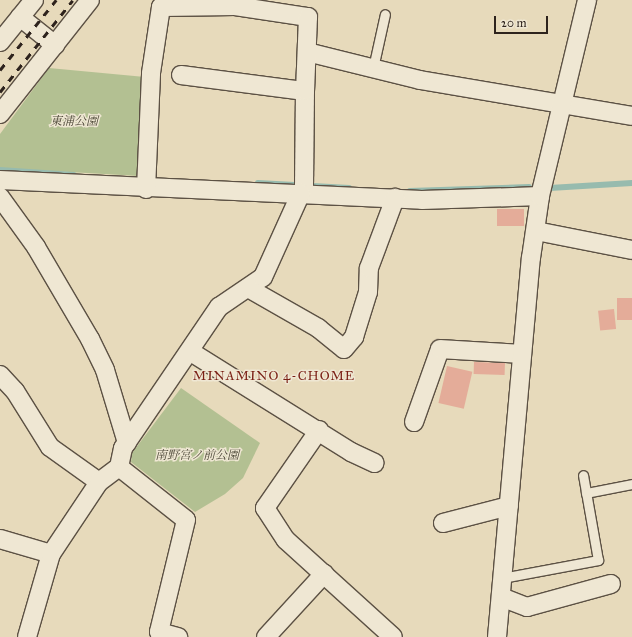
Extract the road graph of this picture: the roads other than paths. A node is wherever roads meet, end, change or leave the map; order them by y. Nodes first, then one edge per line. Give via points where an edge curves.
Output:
1 (34, 0) edge
2 (90, 0) edge
3 (587, 0) edge
4 (296, 8) edge
5 (385, 14) dead end
6 (20, 17) junction
7 (0, 42) edge
8 (54, 45) junction
9 (307, 52) junction
10 (373, 68) junction
11 (182, 75) dead end
12 (305, 91) junction
13 (561, 106) junction
14 (0, 114) edge
15 (632, 116) edge
16 (0, 180) edge
17 (146, 189) junction
18 (302, 193) junction
19 (540, 196) junction
20 (395, 198) junction
21 (3, 209) edge
22 (536, 230) junction
23 (632, 250) edge
24 (248, 288) junction
25 (191, 352) junction
26 (522, 354) junction
27 (0, 375) edge
28 (414, 422) dead end
29 (319, 430) junction
30 (127, 443) junction
31 (375, 463) dead end
32 (119, 467) junction
33 (583, 475) dead end
34 (99, 482) junction
35 (632, 484) edge
36 (586, 493) junction
37 (509, 506) junction
38 (443, 523) dead end
39 (0, 539) edge
40 (51, 554) junction
41 (324, 574) junction
42 (502, 578) junction
43 (611, 584) dead end
44 (501, 597) junction
45 (158, 634) edge
46 (27, 637) edge
47 (178, 637) edge
48 (266, 637) edge
49 (393, 637) edge
50 (497, 637) edge

1 - 6 street
2 - 8 street
3 - 13 street
4 - 9 street via 308,18
4 - 17 street via 161,6 151,73
5 - 10 lane
6 - 7 street
6 - 8 street
8 - 14 street
9 - 10 street
9 - 12 street
10 - 13 street via 420,80
11 - 12 street
12 - 18 street
13 - 15 street
13 - 19 street
16 - 17 street
17 - 18 street
18 - 20 street
18 - 24 street via 263,277
19 - 20 street
19 - 22 street
20 - 24 street via 369,268 368,292 354,337 344,349 318,328
21 - 30 street via 36,247 90,339 104,370
22 - 23 street
22 - 26 street
24 - 25 street via 232,295 219,307
25 - 29 street
25 - 30 street
26 - 28 street via 440,349
26 - 37 street
27 - 34 street via 15,391 50,447
29 - 31 street
29 - 41 street via 265,508 286,540
30 - 32 street
32 - 34 street
32 - 45 street via 186,520
33 - 36 lane
34 - 40 street
35 - 36 lane
36 - 42 lane via 598,560
37 - 38 street
37 - 42 street
39 - 40 street
40 - 46 street
41 - 48 street
41 - 49 street
42 - 44 street
43 - 44 street via 527,607
44 - 50 street
45 - 47 street

